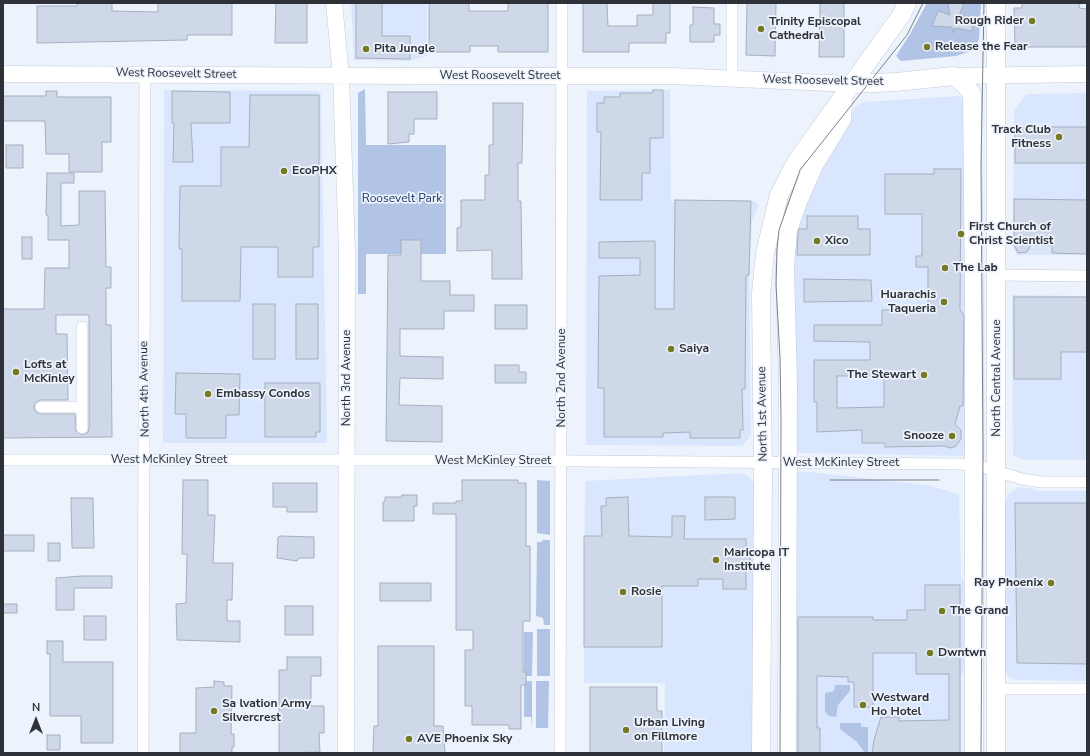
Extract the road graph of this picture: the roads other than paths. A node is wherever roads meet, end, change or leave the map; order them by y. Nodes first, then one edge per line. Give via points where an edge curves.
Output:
1 (334, 3) edge
2 (562, 3) edge
3 (732, 3) edge
4 (907, 3) edge
5 (996, 3) edge
6 (145, 73) junction
7 (3, 74) edge
8 (1087, 74) edge
9 (996, 75) junction
10 (341, 76) junction
11 (562, 76) junction
12 (954, 76) junction
13 (732, 78) junction
14 (847, 90) junction
15 (996, 234) junction
16 (997, 275) junction
17 (1087, 276) edge
18 (82, 327) dead end
19 (973, 372) junction
20 (42, 407) dead end
21 (82, 407) junction
22 (82, 428) dead end
23 (145, 459) junction
24 (3, 460) edge
25 (347, 460) junction
26 (562, 461) junction
27 (763, 463) junction
28 (788, 463) junction
29 (984, 467) junction
30 (1087, 482) edge
31 (996, 689) junction
32 (1087, 689) edge
33 (143, 753) edge
34 (346, 753) edge
35 (560, 753) edge
36 (761, 753) edge
37 (787, 753) edge
38 (974, 753) edge
39 (996, 753) edge

1 - 10 street, North 3rd Avenue
2 - 11 street, North 2nd Avenue
3 - 13 street
4 - 14 main road via 902,14
5 - 9 main road, North Central Avenue
6 - 7 street, West Roosevelt Street
6 - 10 street, West Roosevelt Street
6 - 23 street, North 4th Avenue
8 - 9 street, West Roosevelt Street
9 - 12 street, West Roosevelt Street
9 - 15 main road, North Central Avenue
10 - 11 street, West Roosevelt Street
10 - 25 street, North 3rd Avenue via 347,253
11 - 13 street, West Roosevelt Street
11 - 26 street, North 2nd Avenue
12 - 14 main road, West Roosevelt Street
12 - 19 main road, North Central Avenue via 966,85 972,94 973,103
13 - 14 street, West Roosevelt Street
14 - 27 main road, North 1st Avenue via 796,162 778,195 768,238 761,293
14 - 28 main road, North 1st Avenue via 842,119 814,165 788,230 785,267
15 - 16 main road, North Central Avenue
15 - 19 main road via 990,250 988,291 977,335
16 - 17 street
16 - 29 main road, North Central Avenue
18 - 21 street
19 - 29 main road, North Central Avenue
20 - 21 street
21 - 22 street
23 - 24 street, West McKinley Street
23 - 25 street, West McKinley Street
23 - 33 street, North 4th Avenue
25 - 26 street, West McKinley Street
25 - 34 street, North 3rd Avenue
26 - 27 street, West McKinley Street
26 - 35 street, North 2nd Avenue
27 - 28 street, West McKinley Street
27 - 36 main road, North 1st Avenue
28 - 29 street, West McKinley Street
28 - 37 main road, North 1st Avenue
29 - 30 street, West McKinley Street via 1022,479 1042,482
29 - 31 main road, North Central Avenue
29 - 38 main road, North Central Avenue
31 - 32 street
31 - 39 main road, North Central Avenue

